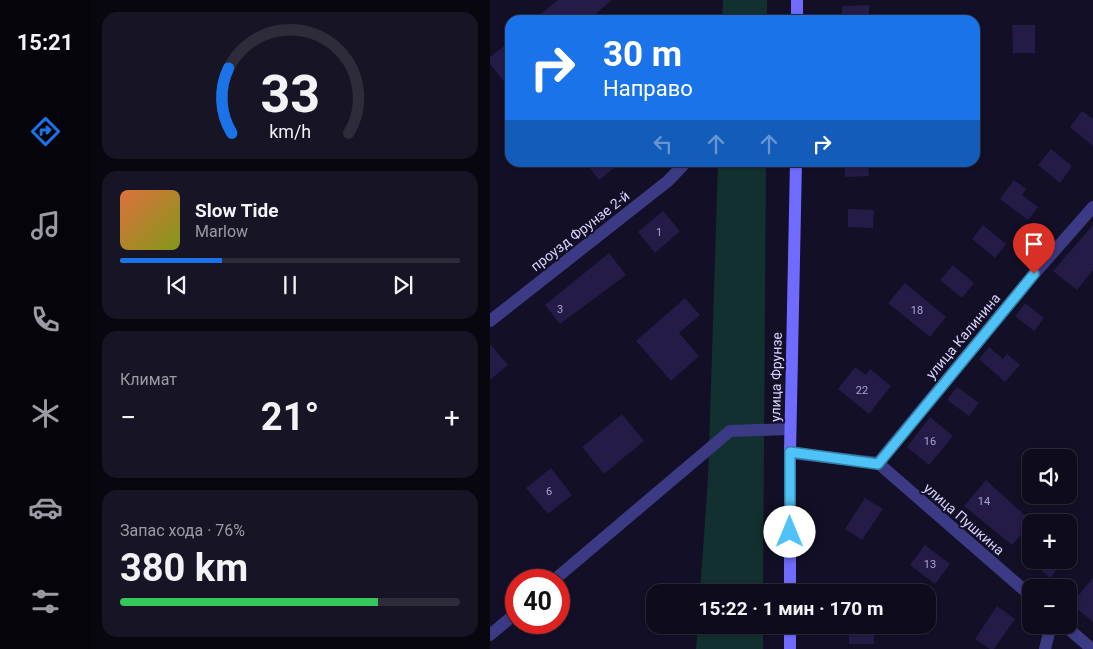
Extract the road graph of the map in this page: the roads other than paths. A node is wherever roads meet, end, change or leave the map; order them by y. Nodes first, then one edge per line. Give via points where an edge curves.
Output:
1 (797, 0) edge
2 (797, 15) edge
3 (681, 167) edge
4 (796, 167) edge
5 (1093, 207) edge
6 (490, 321) edge
7 (790, 429) junction
8 (790, 452) junction
9 (878, 464) junction
10 (567, 569) edge
11 (790, 584) edge
12 (1022, 588) edge
13 (505, 622) edge
14 (790, 634) edge
15 (1049, 634) edge
16 (1074, 634) edge
17 (490, 635) edge
18 (790, 649) edge
19 (1045, 649) edge
20 (1092, 649) edge

1 - 2 street
3 - 6 street, проузд Фрунзе 2-й via 668,181
4 - 7 street, улица Фрунзе
5 - 9 street, улица Калинина
7 - 8 street, улица Фрунзе
7 - 10 street via 730,430
8 - 9 street
8 - 11 street, улица Фрунзе
9 - 12 street, улица Пушкина
13 - 17 street
14 - 18 street
15 - 19 street
16 - 20 street

